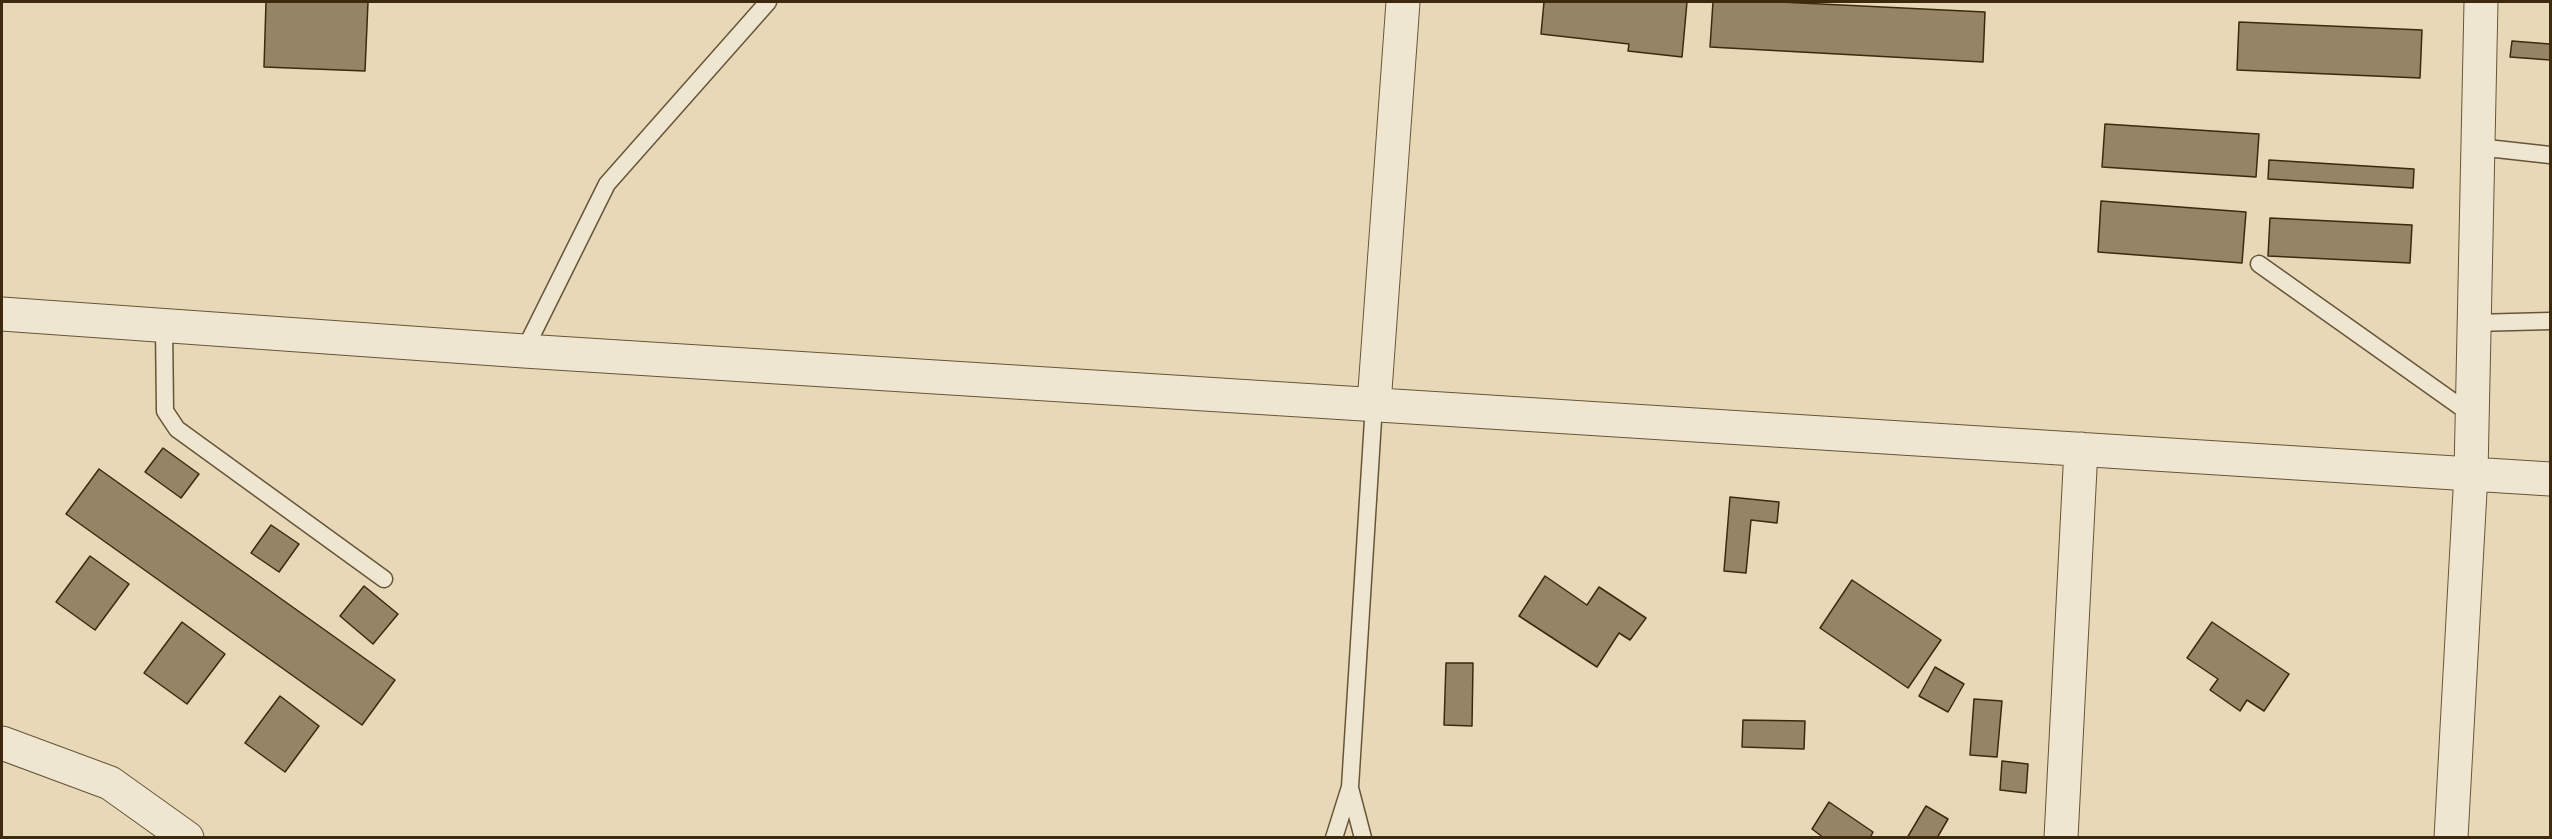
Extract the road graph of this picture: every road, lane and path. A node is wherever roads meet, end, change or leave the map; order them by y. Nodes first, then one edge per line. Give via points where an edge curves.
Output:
1 (768, 2) edge
2 (1403, 2) edge
3 (2481, 2) edge
4 (2478, 147) junction
5 (2550, 155) edge
6 (2259, 264) dead end
7 (2, 314) edge
8 (2550, 321) edge
9 (2474, 323) junction
10 (164, 326) junction
11 (524, 351) junction
12 (1374, 404) junction
13 (2472, 415) junction
14 (2082, 449) junction
15 (2471, 473) junction
16 (2550, 479) edge
17 (384, 579) dead end
18 (2, 743) edge
19 (1350, 787) junction
20 (187, 837) edge
21 (1334, 837) edge
22 (1363, 837) edge
23 (2061, 837) edge
24 (2451, 837) edge

1 - 11 lane via 607,184
2 - 12 street
3 - 4 street
4 - 5 lane
4 - 9 street
6 - 13 lane
7 - 10 street
8 - 9 lane
9 - 13 street
10 - 11 street
10 - 17 lane via 165,411 177,429
11 - 12 street
12 - 14 street
12 - 19 lane
13 - 15 street
14 - 15 street
14 - 23 street
15 - 16 street
15 - 24 street
18 - 20 street via 110,783
19 - 21 lane
19 - 22 lane

